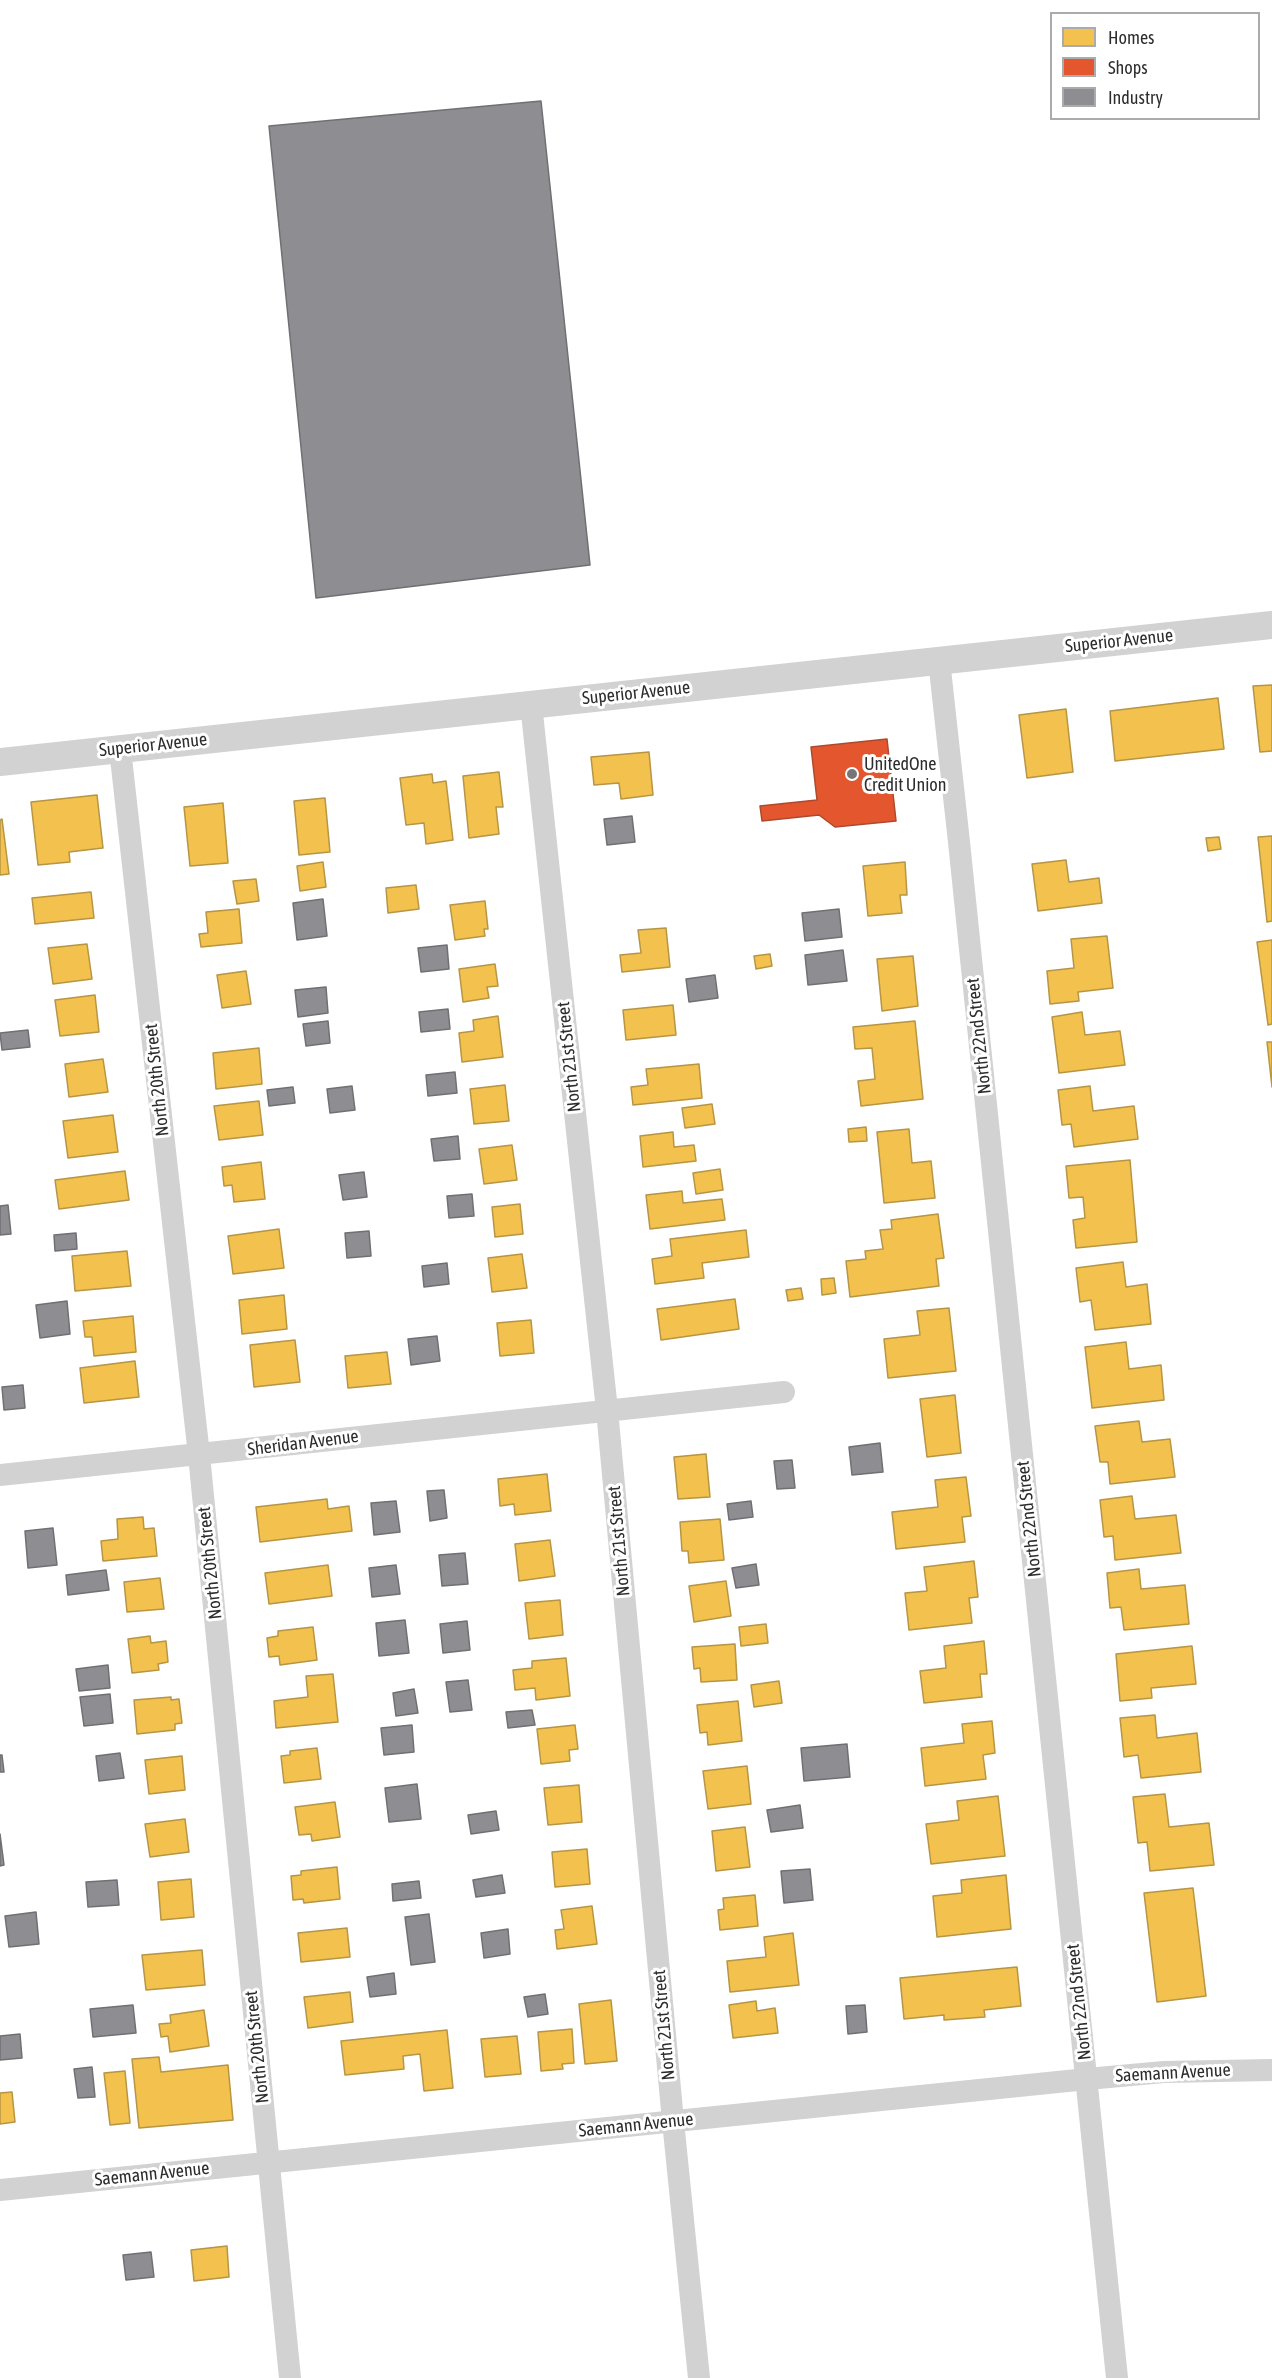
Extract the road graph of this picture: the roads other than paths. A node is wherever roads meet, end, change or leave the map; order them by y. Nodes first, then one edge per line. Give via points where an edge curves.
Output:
1 (1272, 625) edge
2 (939, 660) junction
3 (531, 705) junction
4 (120, 749) junction
5 (0, 762) edge
6 (784, 1392) dead end
7 (607, 1410) junction
8 (199, 1455) junction
9 (0, 1474) edge
10 (1272, 2070) edge
11 (1087, 2079) junction
12 (673, 2121) junction
13 (268, 2163) junction
14 (0, 2190) edge
15 (290, 2378) edge
16 (699, 2378) edge
17 (1117, 2378) edge

1 - 2 street, Superior Avenue
2 - 3 street, Superior Avenue
2 - 11 street, North 22nd Street
3 - 4 street, Superior Avenue
3 - 7 street, North 21st Street
4 - 5 street, Superior Avenue
4 - 8 street, North 20th Street
6 - 7 street, Sheridan Avenue
7 - 8 street, Sheridan Avenue
7 - 12 street, North 21st Street
8 - 9 street, Sheridan Avenue
8 - 13 street, North 20th Street
10 - 11 street, Saemann Avenue via 1164,2072
11 - 12 street, Saemann Avenue
11 - 17 street, North 22nd Street
12 - 13 street, Saemann Avenue
12 - 16 street, North 21st Street
13 - 14 street, Saemann Avenue
13 - 15 street, North 20th Street

